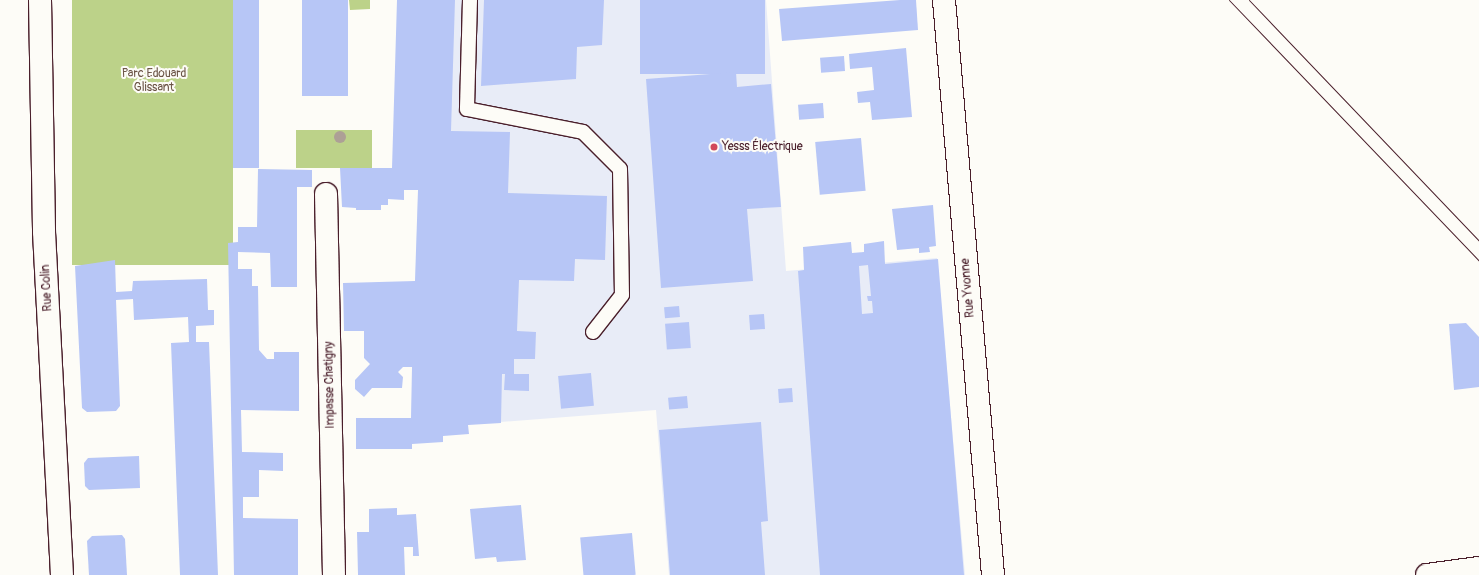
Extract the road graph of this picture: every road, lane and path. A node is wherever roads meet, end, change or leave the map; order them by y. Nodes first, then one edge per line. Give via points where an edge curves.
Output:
1 (40, 0) edge
2 (470, 0) edge
3 (944, 0) edge
4 (326, 194) dead end
5 (593, 332) dead end
6 (1479, 568) edge
7 (62, 575) edge
8 (334, 575) edge
9 (993, 575) edge
10 (1427, 575) edge

1 - 7 street, Rue Colin via 44,232
2 - 5 lane via 467,109 583,132 620,169 622,295
3 - 9 street, Rue Yvonne
4 - 8 street, Impasse Chatigny
6 - 10 street

